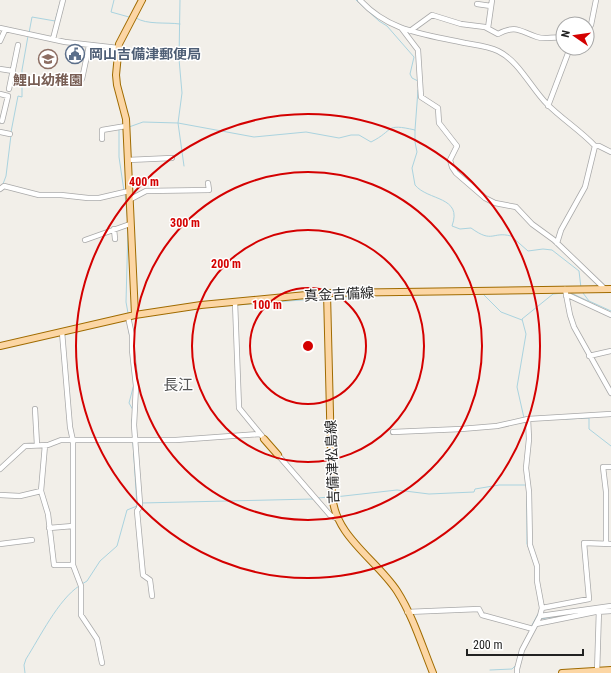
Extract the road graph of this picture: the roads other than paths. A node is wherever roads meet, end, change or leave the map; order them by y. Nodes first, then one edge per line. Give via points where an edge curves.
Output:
1 (63, 0) edge
2 (142, 0) edge
3 (360, 0) edge
4 (492, 0) edge
5 (596, 0) edge
6 (477, 4) dead end
7 (491, 6) junction
8 (593, 16) edge
9 (488, 28) junction
10 (3, 29) edge
11 (402, 30) junction
12 (410, 31) junction
13 (555, 38) edge
14 (53, 39) junction
15 (0, 41) edge
16 (18, 45) dead end
17 (89, 46) junction
18 (118, 48) junction
19 (567, 56) edge
20 (0, 69) edge
21 (13, 71) junction
22 (82, 79) dead end
23 (9, 89) dead end
24 (0, 94) edge
25 (548, 106) junction
26 (2, 121) dead end
27 (126, 126) junction
28 (0, 132) edge
29 (10, 134) dead end
30 (102, 139) dead end
31 (596, 146) junction
32 (611, 152) edge
33 (172, 158) dead end
34 (128, 160) junction
35 (208, 183) dead end
36 (191, 184) dead end
37 (0, 189) edge
38 (129, 191) junction
39 (191, 191) junction
40 (129, 200) junction
41 (130, 224) junction
42 (114, 229) junction
43 (115, 239) dead end
44 (85, 240) dead end
45 (556, 243) junction
46 (608, 289) edge
47 (327, 293) junction
48 (566, 293) junction
49 (235, 302) junction
50 (611, 314) edge
51 (131, 316) junction
52 (62, 332) junction
53 (0, 346) edge
54 (611, 351) edge
55 (590, 356) junction
56 (611, 393) edge
57 (35, 410) dead end
58 (611, 414) edge
59 (527, 420) junction
60 (393, 432) dead end
61 (262, 436) junction
62 (73, 441) junction
63 (136, 441) junction
64 (37, 445) junction
65 (45, 445) junction
66 (278, 455) joint
67 (611, 467) edge
68 (0, 469) edge
69 (41, 491) junction
70 (0, 495) edge
71 (336, 518) junction
72 (73, 526) junction
73 (49, 528) junction
74 (32, 540) dead end
75 (0, 544) edge
76 (609, 544) edge
77 (73, 565) junction
78 (152, 596) dead end
79 (611, 606) edge
80 (542, 608) junction
81 (599, 609) junction
82 (611, 611) edge
83 (407, 612) junction
84 (539, 619) junction
85 (531, 629) junction
86 (102, 663) dead end
87 (611, 670) edge
88 (597, 672) edge
89 (433, 673) edge
90 (517, 673) edge
91 (562, 673) edge

1 - 14 street
2 - 18 main road
3 - 11 street via 376,16
4 - 7 street
5 - 8 street
6 - 7 street
7 - 9 street
9 - 12 street via 461,24 432,15
9 - 13 street via 498,34 512,29 528,32 537,37
10 - 14 street
10 - 15 street
11 - 12 street
11 - 45 street via 418,50 421,97 438,108 439,123 457,146 450,160 453,170 491,201 516,207
12 - 25 street via 500,52 514,63
14 - 17 street
16 - 21 street
17 - 18 street
17 - 22 street
18 - 27 main road via 116,80
19 - 25 street
20 - 21 street
21 - 23 street
24 - 26 street via 8,96
25 - 31 street
27 - 30 street via 102,130
27 - 34 main road
28 - 29 street
31 - 32 street
31 - 45 street via 584,187
33 - 34 street
34 - 38 main road
35 - 39 street via 209,190
36 - 39 street
37 - 38 street via 4,186 39,195 88,198
38 - 40 main road
39 - 40 street via 146,191
40 - 41 main road
41 - 42 street
41 - 51 main road
42 - 43 street
42 - 44 street
45 - 46 street
46 - 48 main road, 真金吉備線 via 581,289
47 - 48 main road, 真金吉備線
47 - 49 main road, 真金吉備線
47 - 71 main road, 吉備津松島線 via 332,494
48 - 50 street
48 - 55 street via 571,320
49 - 51 main road, 真金吉備線
49 - 61 street via 239,408
51 - 52 main road, 真金吉備線
51 - 63 street via 136,386
52 - 53 main road, 真金吉備線
52 - 62 street
54 - 55 street
55 - 56 street
57 - 64 street
58 - 59 street
59 - 60 street via 468,429
59 - 80 street via 526,468 530,545 537,566
61 - 63 street
61 - 66 main road
62 - 63 street
62 - 65 street via 61,440
62 - 72 street
63 - 78 street via 140,504 137,511 143,576 150,580
64 - 65 street
64 - 68 street via 23,447
65 - 69 street
66 - 71 street via 330,515
67 - 76 street via 603,467
69 - 70 street via 20,496
69 - 73 street
71 - 83 main road, 吉備津松島線 via 393,586
72 - 73 street
72 - 77 street
73 - 77 street via 54,565
74 - 75 street
76 - 80 street via 584,542 589,599
77 - 86 street via 81,586 80,615 97,639
79 - 81 street
80 - 84 street
81 - 82 street
81 - 84 street
81 - 84 street
81 - 88 street
83 - 85 street via 479,609 482,615
83 - 89 main road, 吉備津松島線
84 - 85 street
85 - 90 street via 522,650
87 - 88 main road
88 - 91 main road

